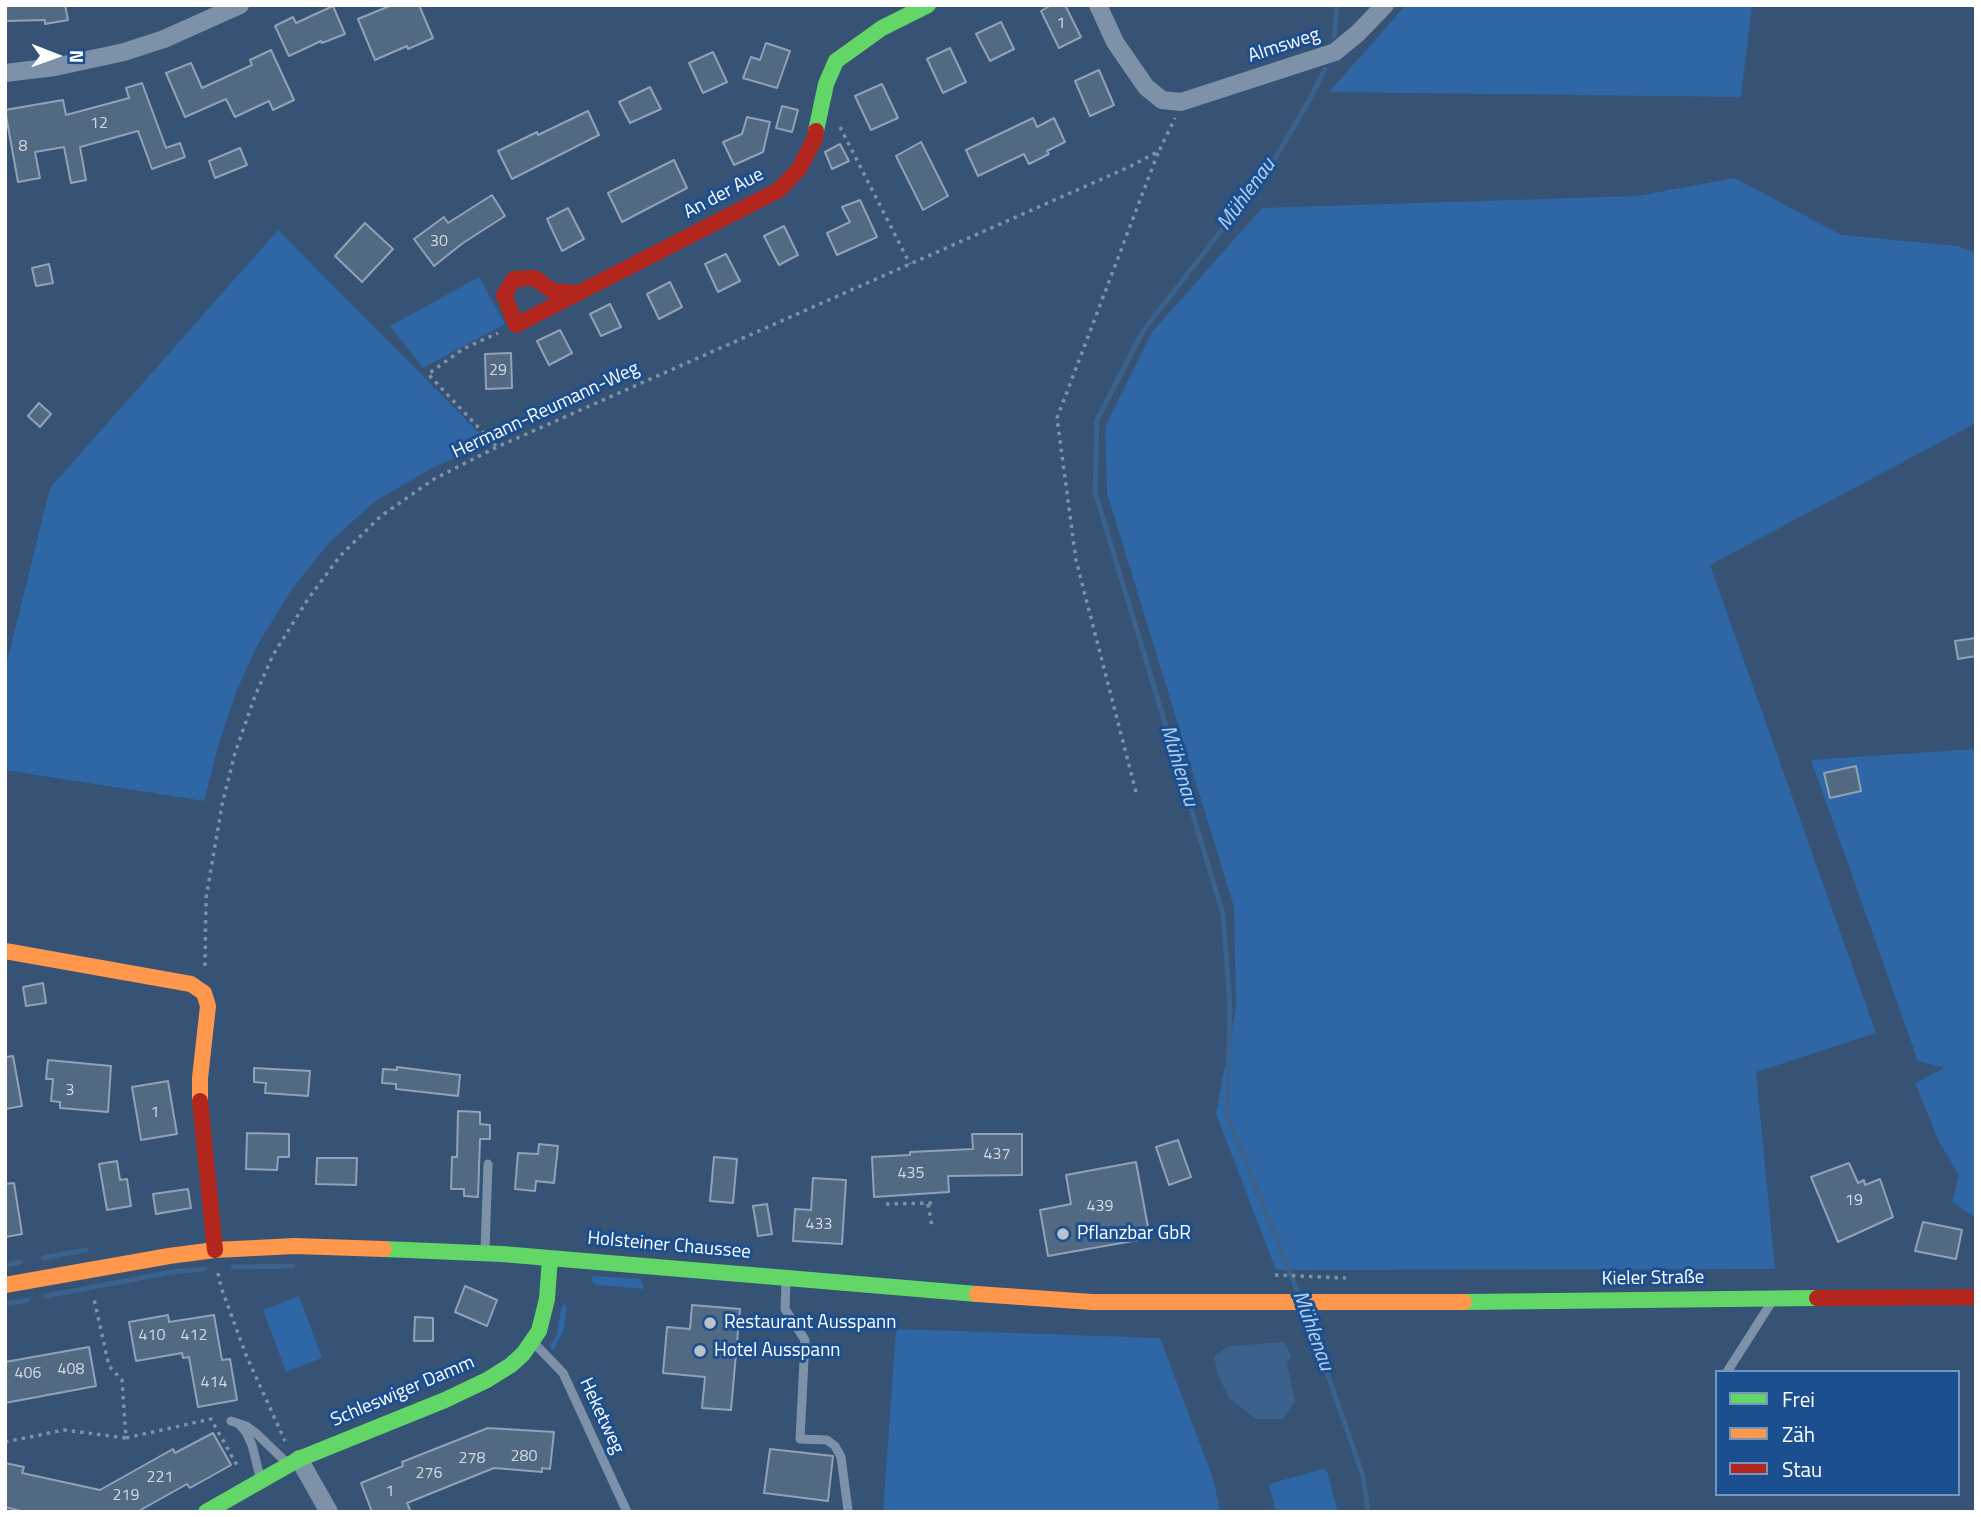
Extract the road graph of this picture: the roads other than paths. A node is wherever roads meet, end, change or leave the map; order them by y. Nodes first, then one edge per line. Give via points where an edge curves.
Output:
1 (240, 5) edge
2 (928, 5) edge
3 (1098, 5) edge
4 (1385, 5) edge
5 (5, 73) edge
6 (576, 293) junction
7 (5, 951) edge
8 (488, 1164) dead end
9 (215, 1250) junction
10 (485, 1253) junction
11 (550, 1258) junction
12 (787, 1277) junction
13 (5, 1285) edge
14 (1976, 1297) edge
15 (1774, 1299) junction
16 (1332, 1303) joint
17 (533, 1342) junction
18 (1728, 1370) edge
19 (291, 1456) junction
20 (260, 1479) junction
21 (848, 1510) edge
22 (206, 1512) edge
23 (329, 1512) edge
24 (627, 1512) edge

1 - 5 street via 124,52
2 - 6 main road, An der Aue via 882,28 836,61 826,84 815,138 799,169 779,190
3 - 4 street, Almsweg via 1115,42 1146,87 1162,100 1181,103 1335,52
6 - 6 main road, An der Aue via 516,325 504,295 514,279 535,278 552,291
7 - 9 main road via 191,984 204,993 208,1006 200,1108
8 - 10 lane
9 - 10 main road, Holsteiner Chaussee via 295,1246
9 - 13 main road, Holsteiner Chaussee
10 - 11 main road, Holsteiner Chaussee
11 - 12 main road, Holsteiner Chaussee
11 - 17 main road, Schleswiger Damm via 544,1312
12 - 16 main road, Holsteiner Chaussee via 1092,1302
12 - 21 lane via 785,1309 805,1340 800,1438 827,1440 835,1446 841,1457
14 - 15 main road, Kieler Straße
15 - 16 main road, Kieler Straße
15 - 18 lane
17 - 19 main road, Schleswiger Damm via 511,1365 445,1400
17 - 24 lane, Heketweg via 563,1373
19 - 20 main road, Schleswiger Damm
19 - 20 lane via 235,1423 252,1445
19 - 23 street
20 - 22 main road, Schleswiger Damm

